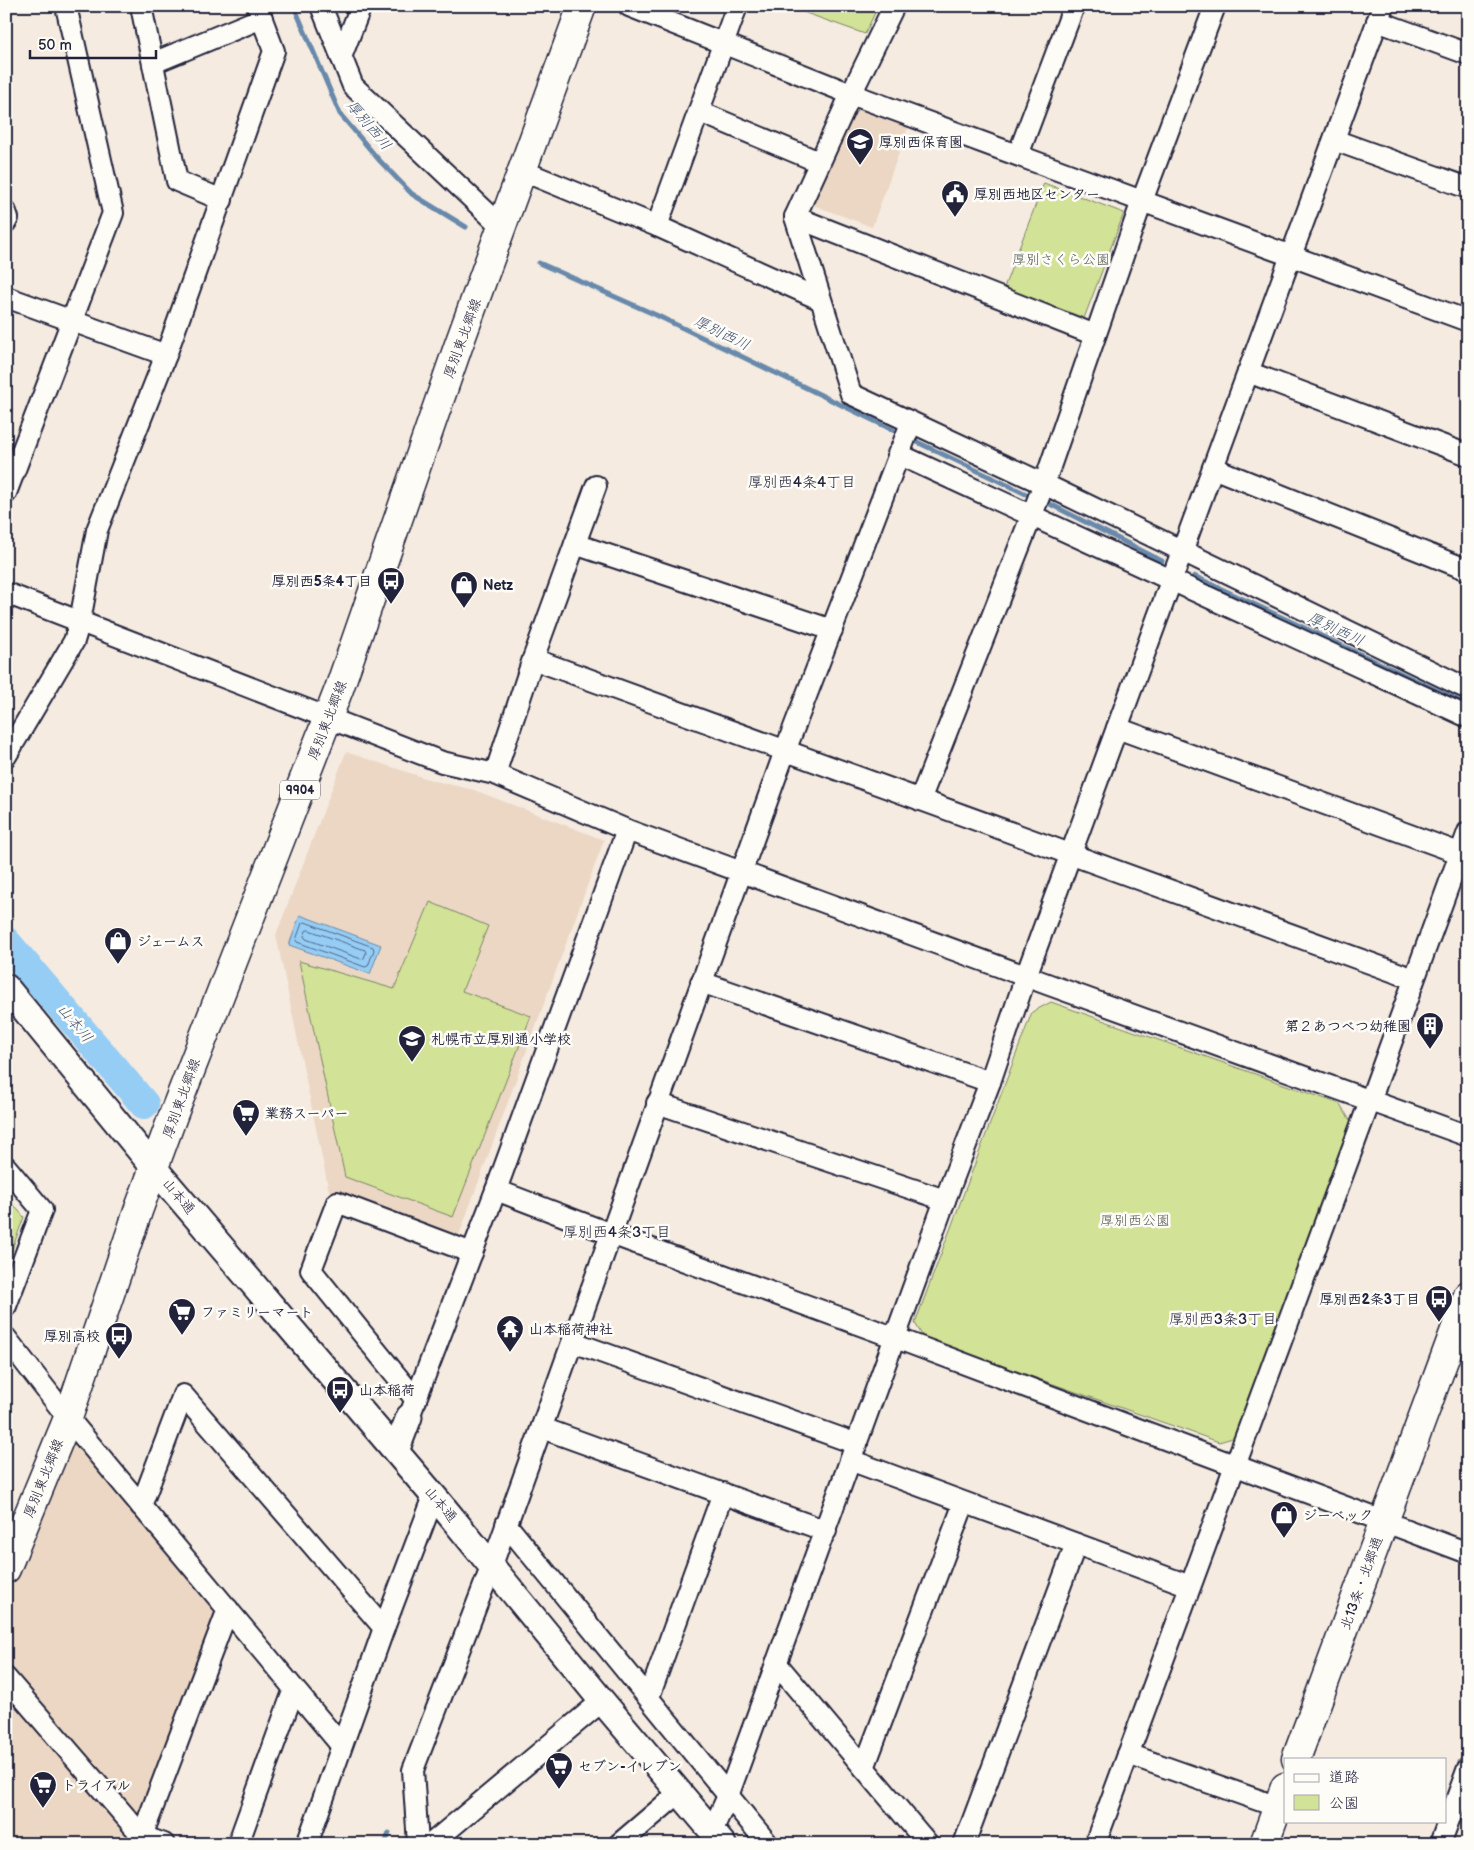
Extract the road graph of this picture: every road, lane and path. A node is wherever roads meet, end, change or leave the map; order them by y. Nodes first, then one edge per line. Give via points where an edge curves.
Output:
1 (66, 6) edge
2 (141, 6) edge
3 (320, 6) edge
4 (361, 6) edge
5 (582, 6) edge
6 (629, 6) edge
7 (737, 6) edge
8 (894, 6) edge
9 (1074, 6) edge
10 (1215, 6) edge
11 (260, 12) edge
12 (1380, 14) edge
13 (723, 44) junction
14 (1468, 54) edge
15 (341, 57) junction
16 (153, 63) junction
17 (851, 94) junction
18 (700, 112) junction
19 (1334, 140) junction
20 (1018, 155) junction
21 (820, 162) junction
22 (523, 171) junction
23 (1468, 188) edge
24 (222, 200) junction
25 (1142, 201) junction
26 (6, 212) edge
27 (795, 217) junction
28 (6, 222) edge
29 (657, 226) junction
30 (502, 227) junction
31 (1291, 256) junction
32 (6, 297) edge
33 (819, 299) junction
34 (71, 320) junction
35 (1468, 321) edge
36 (1096, 335) junction
37 (166, 355) junction
38 (1248, 372) junction
39 (911, 423) junction
40 (898, 454) junction
41 (1468, 455) edge
42 (1213, 468) junction
43 (1044, 484) junction
44 (596, 486) dead end
45 (6, 493) edge
46 (1032, 515) junction
47 (575, 544) junction
48 (1182, 552) junction
49 (1468, 570) edge
50 (1171, 579) junction
51 (6, 594) edge
52 (80, 621) junction
53 (832, 630) junction
54 (533, 659) junction
55 (1468, 688) edge
56 (1468, 717) edge
57 (327, 719) junction
58 (1117, 728) junction
59 (785, 750) junction
60 (6, 756) edge
61 (495, 774) junction
62 (920, 800) junction
63 (627, 830) junction
64 (1468, 832) edge
65 (1459, 853) junction
66 (1071, 854) junction
67 (741, 872) junction
68 (1026, 976) junction
69 (1414, 979) junction
70 (701, 982) junction
71 (6, 987) edge
72 (990, 1082) junction
73 (1370, 1100) junction
74 (657, 1102) junction
75 (1468, 1136) edge
76 (6, 1167) edge
77 (155, 1169) junction
78 (496, 1190) junction
79 (946, 1200) junction
80 (611, 1234) junction
81 (472, 1253) junction
82 (1468, 1295) edge
83 (6, 1306) edge
84 (6, 1338) edge
85 (896, 1338) junction
86 (573, 1342) junction
87 (68, 1418) junction
88 (406, 1426) junction
89 (542, 1428) junction
90 (854, 1452) junction
91 (1236, 1465) junction
92 (723, 1493) junction
93 (434, 1496) junction
94 (964, 1503) junction
95 (141, 1506) junction
96 (1384, 1521) junction
97 (504, 1529) junction
98 (826, 1531) junction
99 (1076, 1544) junction
100 (1468, 1553) edge
101 (494, 1559) junction
102 (6, 1569) edge
103 (1190, 1586) junction
104 (228, 1609) junction
105 (384, 1628) junction
106 (776, 1664) junction
107 (6, 1678) edge
108 (294, 1689) junction
109 (649, 1697) junction
110 (602, 1701) junction
111 (342, 1746) junction
112 (1128, 1754) junction
113 (1296, 1758) edge
114 (864, 1768) junction
115 (1468, 1768) edge
116 (680, 1792) junction
117 (1282, 1797) edge
118 (1460, 1812) edge
119 (722, 1817) edge
120 (139, 1840) edge
121 (164, 1844) edge
122 (238, 1844) edge
123 (307, 1844) edge
124 (418, 1844) edge
125 (431, 1844) edge
126 (619, 1844) edge
127 (768, 1844) edge
128 (928, 1844) edge
129 (964, 1844) edge
130 (1095, 1844) edge
131 (1264, 1844) edge
132 (1440, 1844) edge

1 - 34 street via 112,213
2 - 16 street
3 - 15 street
4 - 15 street
5 - 22 main road, 厚別東北郷線 / 9904
6 - 13 street
7 - 13 street
8 - 17 street
9 - 20 street
10 - 25 street
11 - 16 street
11 - 24 street via 274,51
12 - 14 street
12 - 19 street
13 - 17 street
13 - 18 street
15 - 30 street via 353,86
16 - 24 street via 177,181
17 - 20 street
17 - 21 street
18 - 21 street
18 - 29 street
19 - 23 street
19 - 31 street
20 - 25 street
21 - 27 street
22 - 29 street
22 - 30 main road, 厚別東北郷線 / 9904
24 - 37 street
25 - 31 street
25 - 36 street
26 - 28 street
27 - 33 street
27 - 36 street
29 - 33 street
30 - 57 main road, 厚別東北郷線 / 9904
31 - 35 street
31 - 38 street
32 - 34 street
33 - 39 street via 850,394
34 - 37 street
34 - 45 street
36 - 43 street
37 - 52 street via 96,530
38 - 41 street
38 - 42 street
39 - 40 street
39 - 43 street
40 - 46 street
40 - 53 street
42 - 48 street
42 - 49 street
43 - 46 street
43 - 48 street
44 - 47 street
46 - 50 street
46 - 62 street
47 - 53 street
47 - 54 street
48 - 50 street
48 - 55 street
50 - 56 street
50 - 58 street
51 - 52 street
52 - 57 street
52 - 60 street via 74,641
53 - 59 street
54 - 59 street
54 - 61 street
57 - 61 street via 442,762
57 - 77 main road, 厚別東北郷線 / 9904
58 - 65 street
58 - 66 street
59 - 62 street
59 - 67 street
61 - 63 street
62 - 66 street
63 - 67 street
63 - 78 street
64 - 65 street
65 - 69 street
66 - 68 street
66 - 69 street
67 - 68 street
67 - 70 street
68 - 72 street
68 - 73 street
69 - 73 street
70 - 72 street
70 - 74 street
71 - 77 street, 山本通
72 - 79 street
73 - 75 street
73 - 91 street
74 - 79 street
74 - 80 street
76 - 83 street via 42,1210
77 - 87 main road, 厚別東北郷線 / 9904
77 - 88 street, 山本通
78 - 80 street
78 - 81 street
79 - 85 street
80 - 85 street
80 - 86 street
81 - 88 street
81 - 88 street via 337,1202 311,1270
82 - 96 main road, 北13条・北郷通
84 - 87 street
85 - 90 street
85 - 91 street
86 - 89 street
86 - 90 street
87 - 95 street
87 - 102 main road, 厚別東北郷線 / 9904
88 - 93 street, 山本通
89 - 92 street
89 - 97 street
90 - 94 street
90 - 98 street
91 - 96 street
91 - 103 street
92 - 98 street
92 - 109 street
93 - 101 street, 山本通
93 - 105 street
94 - 99 street
94 - 114 street
95 - 104 street
95 - 105 street via 183,1395
96 - 100 street
96 - 113 main road, 北13条・北郷通
97 - 101 street
97 - 109 street
98 - 106 street
99 - 103 street
99 - 129 street
101 - 110 street, 山本通
101 - 124 street via 413,1770
103 - 112 street
104 - 108 street
104 - 120 street
105 - 111 street
106 - 114 street
106 - 119 street
107 - 120 street
108 - 111 street
108 - 122 street
109 - 119 street
110 - 116 street, 山本通
110 - 125 street
111 - 123 street
112 - 117 street
112 - 130 street
114 - 128 street
115 - 118 street
116 - 119 street, 山本通
116 - 126 street
117 - 131 main road
118 - 132 street
119 - 127 street
120 - 121 street

